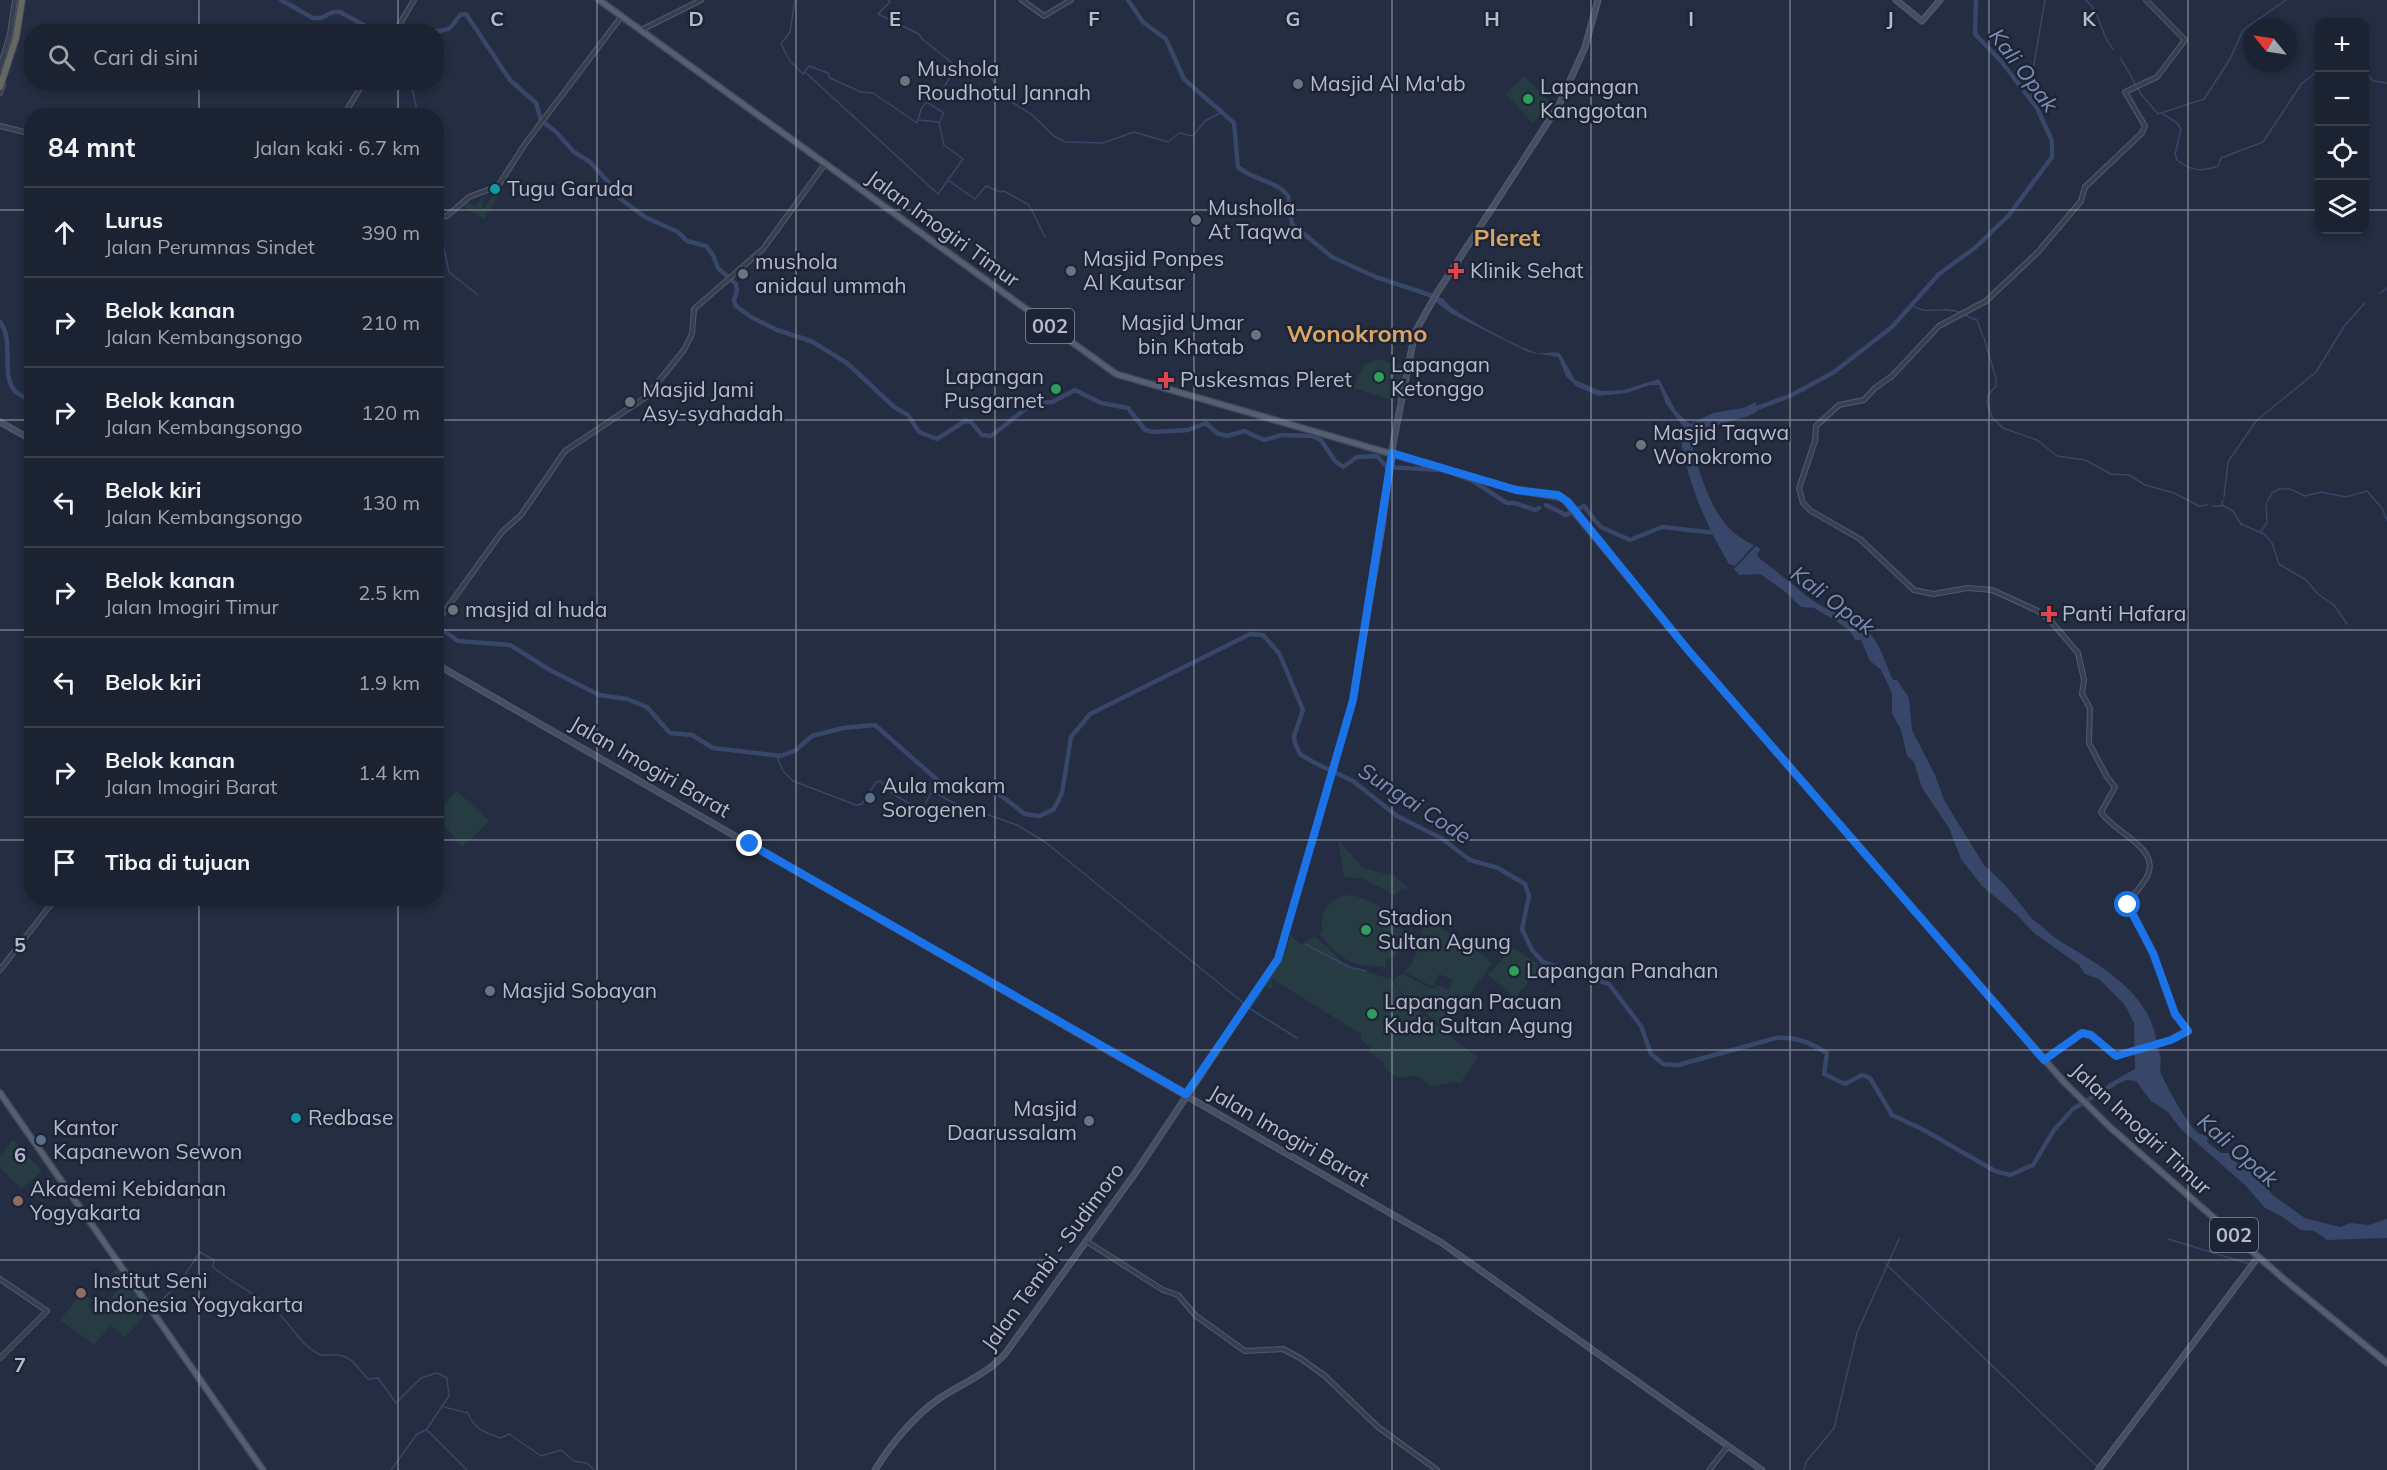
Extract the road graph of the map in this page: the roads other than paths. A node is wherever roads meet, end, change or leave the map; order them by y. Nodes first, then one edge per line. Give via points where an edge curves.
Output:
1 (20, 0) edge
2 (414, 0) edge
3 (599, 0) edge
4 (701, 0) edge
5 (1022, 0) edge
6 (1071, 0) edge
7 (1598, 0) edge
8 (1896, 0) edge
9 (1940, 0) edge
10 (2146, 0) edge
11 (621, 16) junction
12 (400, 24) edge
13 (640, 30) junction
14 (0, 68) edge
15 (0, 78) edge
16 (0, 87) edge
17 (359, 90) edge
18 (0, 93) edge
19 (349, 108) edge
20 (0, 126) edge
21 (24, 132) edge
22 (825, 164) junction
23 (444, 217) edge
24 (0, 422) edge
25 (24, 436) edge
26 (1392, 453) junction
27 (444, 612) edge
28 (444, 669) edge
29 (50, 906) edge
30 (0, 970) edge
31 (2044, 1060) junction
32 (0, 1093) edge
33 (1186, 1094) junction
34 (1086, 1240) junction
35 (2255, 1253) junction
36 (2262, 1260) junction
37 (2255, 1261) junction
38 (0, 1279) edge
39 (0, 1358) edge
40 (2387, 1363) edge
41 (1728, 1446) junction
42 (2099, 1469) edge
43 (263, 1470) edge
44 (875, 1470) edge
45 (1437, 1470) edge
46 (1709, 1470) edge
47 (1762, 1470) edge

1 - 14 street
1 - 15 highway
1 - 16 highway via 16,38
1 - 18 street via 16,41
2 - 12 street
3 - 11 main road, Jalan Imogiri Timur / 002
4 - 13 street
5 - 6 street via 1041,15
7 - 26 main road, Jalan Tembi - Sudimoro via 1583,54 1558,105 1436,294 1413,339
8 - 9 main road via 1922,21
10 - 31 street via 2186,40 2157,77 2125,92 2145,126 2144,131 2086,186 2081,201 2044,246 1991,296 1939,326 1864,400 1842,404 1818,423 1800,491 1810,511 1860,539 1914,590 1933,594 1968,588 1992,590 2049,619 2078,653 2084,680 2082,694 2090,708 2089,743 2115,787 2101,812 2145,852 2150,865 2147,878 2128,907 2156,960 2175,1014 2188,1031 2159,1044 2114,1056 2091,1035 2082,1033
11 - 13 main road, Jalan Imogiri Timur / 002
11 - 23 street via 498,186 464,200
13 - 22 main road, Jalan Imogiri Timur / 002
17 - 19 street
20 - 21 street
22 - 26 main road, Jalan Imogiri Timur / 002 via 1116,374
22 - 27 street via 763,249 694,309 692,334 684,350 646,398 566,451
24 - 25 main road
26 - 31 main road, Jalan Imogiri Timur / 002 via 1516,490 1558,495 1568,502 1688,650
26 - 33 main road, Jalan Tembi - Sudimoro via 1353,700 1278,959
28 - 33 main road, Jalan Imogiri Barat
29 - 30 street
31 - 35 main road, Jalan Imogiri Timur / 002 via 2083,1101
32 - 43 main road
33 - 34 main road, Jalan Tembi - Sudimoro
33 - 41 main road, Jalan Imogiri Barat via 1449,1247
34 - 44 main road, Jalan Tembi - Sudimoro via 1005,1354 938,1400
34 - 45 street via 1164,1291 1178,1295 1196,1316 1245,1350 1283,1349 1300,1358 1325,1376 1378,1427
35 - 36 main road, Jalan Imogiri Timur / 002
35 - 37 main road
36 - 37 main road
36 - 40 main road, Jalan Imogiri Timur / 002
37 - 42 main road
38 - 39 street via 47,1311
41 - 46 street
41 - 47 main road, Jalan Imogiri Barat

